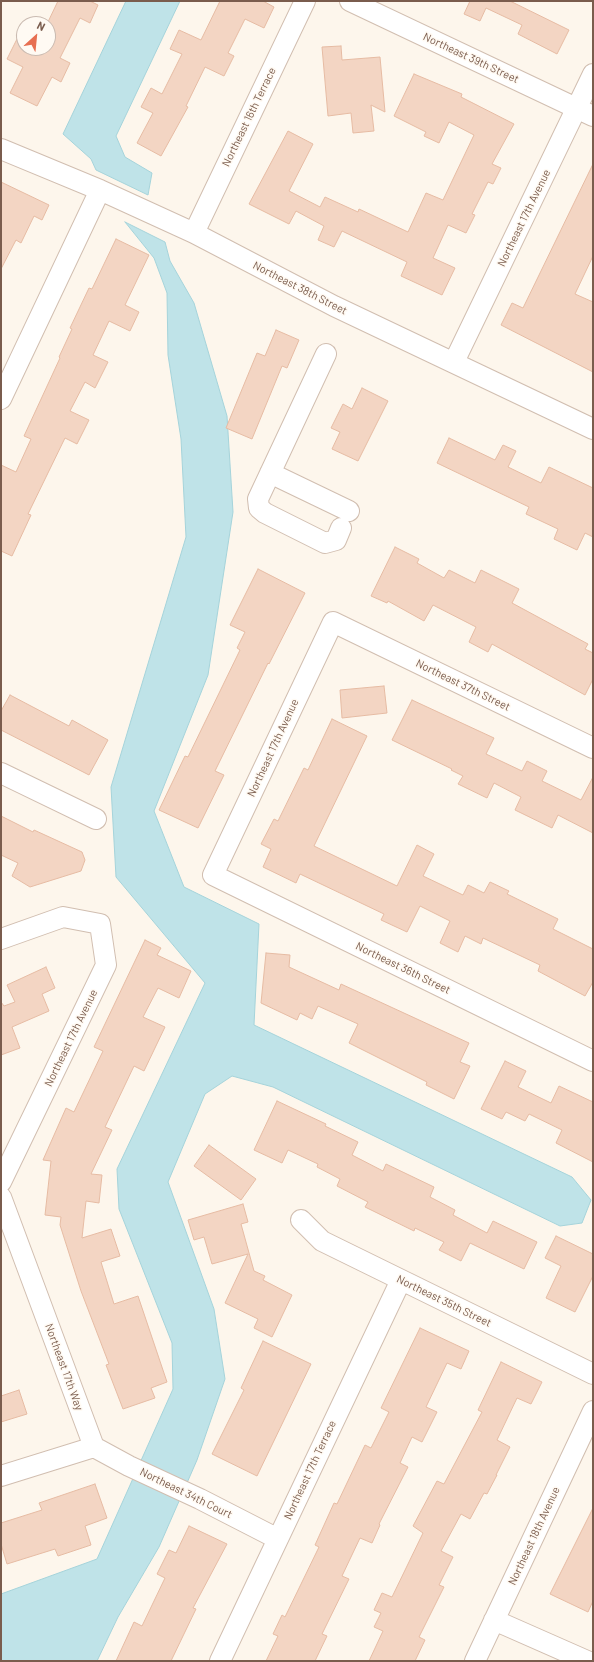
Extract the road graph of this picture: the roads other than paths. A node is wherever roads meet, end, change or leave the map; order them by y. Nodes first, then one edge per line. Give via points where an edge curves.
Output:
1 (305, 1) edge
2 (350, 1) edge
3 (593, 74) edge
4 (585, 112) edge
5 (3, 148) edge
6 (100, 190) junction
7 (194, 233) junction
8 (326, 354) dead end
9 (454, 362) junction
10 (1, 399) edge
11 (593, 428) edge
12 (270, 474) junction
13 (333, 622) joint
14 (593, 748) edge
15 (1, 773) edge
16 (96, 819) dead end
17 (212, 875) joint
18 (1, 939) edge
19 (593, 1061) edge
20 (1, 1182) edge
21 (1, 1197) edge
22 (301, 1220) dead end
23 (401, 1280) junction
24 (593, 1374) edge
25 (593, 1411) edge
26 (94, 1447) junction
27 (1, 1476) edge
28 (278, 1539) junction
29 (494, 1620) junction
30 (220, 1661) edge
31 (475, 1661) edge
32 (587, 1661) edge

1 - 7 street, Northeast 16th Terrace
2 - 4 street, Northeast 39th Street
3 - 4 street, Northeast 17th Avenue
4 - 9 street, Northeast 17th Avenue
5 - 6 street, Northeast 38th Street
6 - 7 street, Northeast 38th Street
6 - 10 street
7 - 9 street, Northeast 38th Street via 334,306
8 - 12 street
9 - 11 street, Northeast 38th Street
12 - 12 street via 345,520 336,540 325,543 265,514 259,508 258,499
13 - 14 street, Northeast 37th Street
13 - 17 street, Northeast 17th Avenue
15 - 16 street
17 - 19 street, Northeast 36th Street
18 - 20 street, Northeast 17th Avenue via 63,917 100,924 106,965
21 - 26 street, Northeast 17th Way
22 - 23 street, Northeast 35th Street via 322,1241
23 - 24 street, Northeast 35th Street
23 - 28 street, Northeast 17th Terrace
25 - 29 street, Northeast 18th Avenue
26 - 27 street
26 - 28 street, Northeast 34th Court
28 - 30 street, Northeast 17th Terrace
29 - 31 street, Northeast 18th Avenue
29 - 32 street

